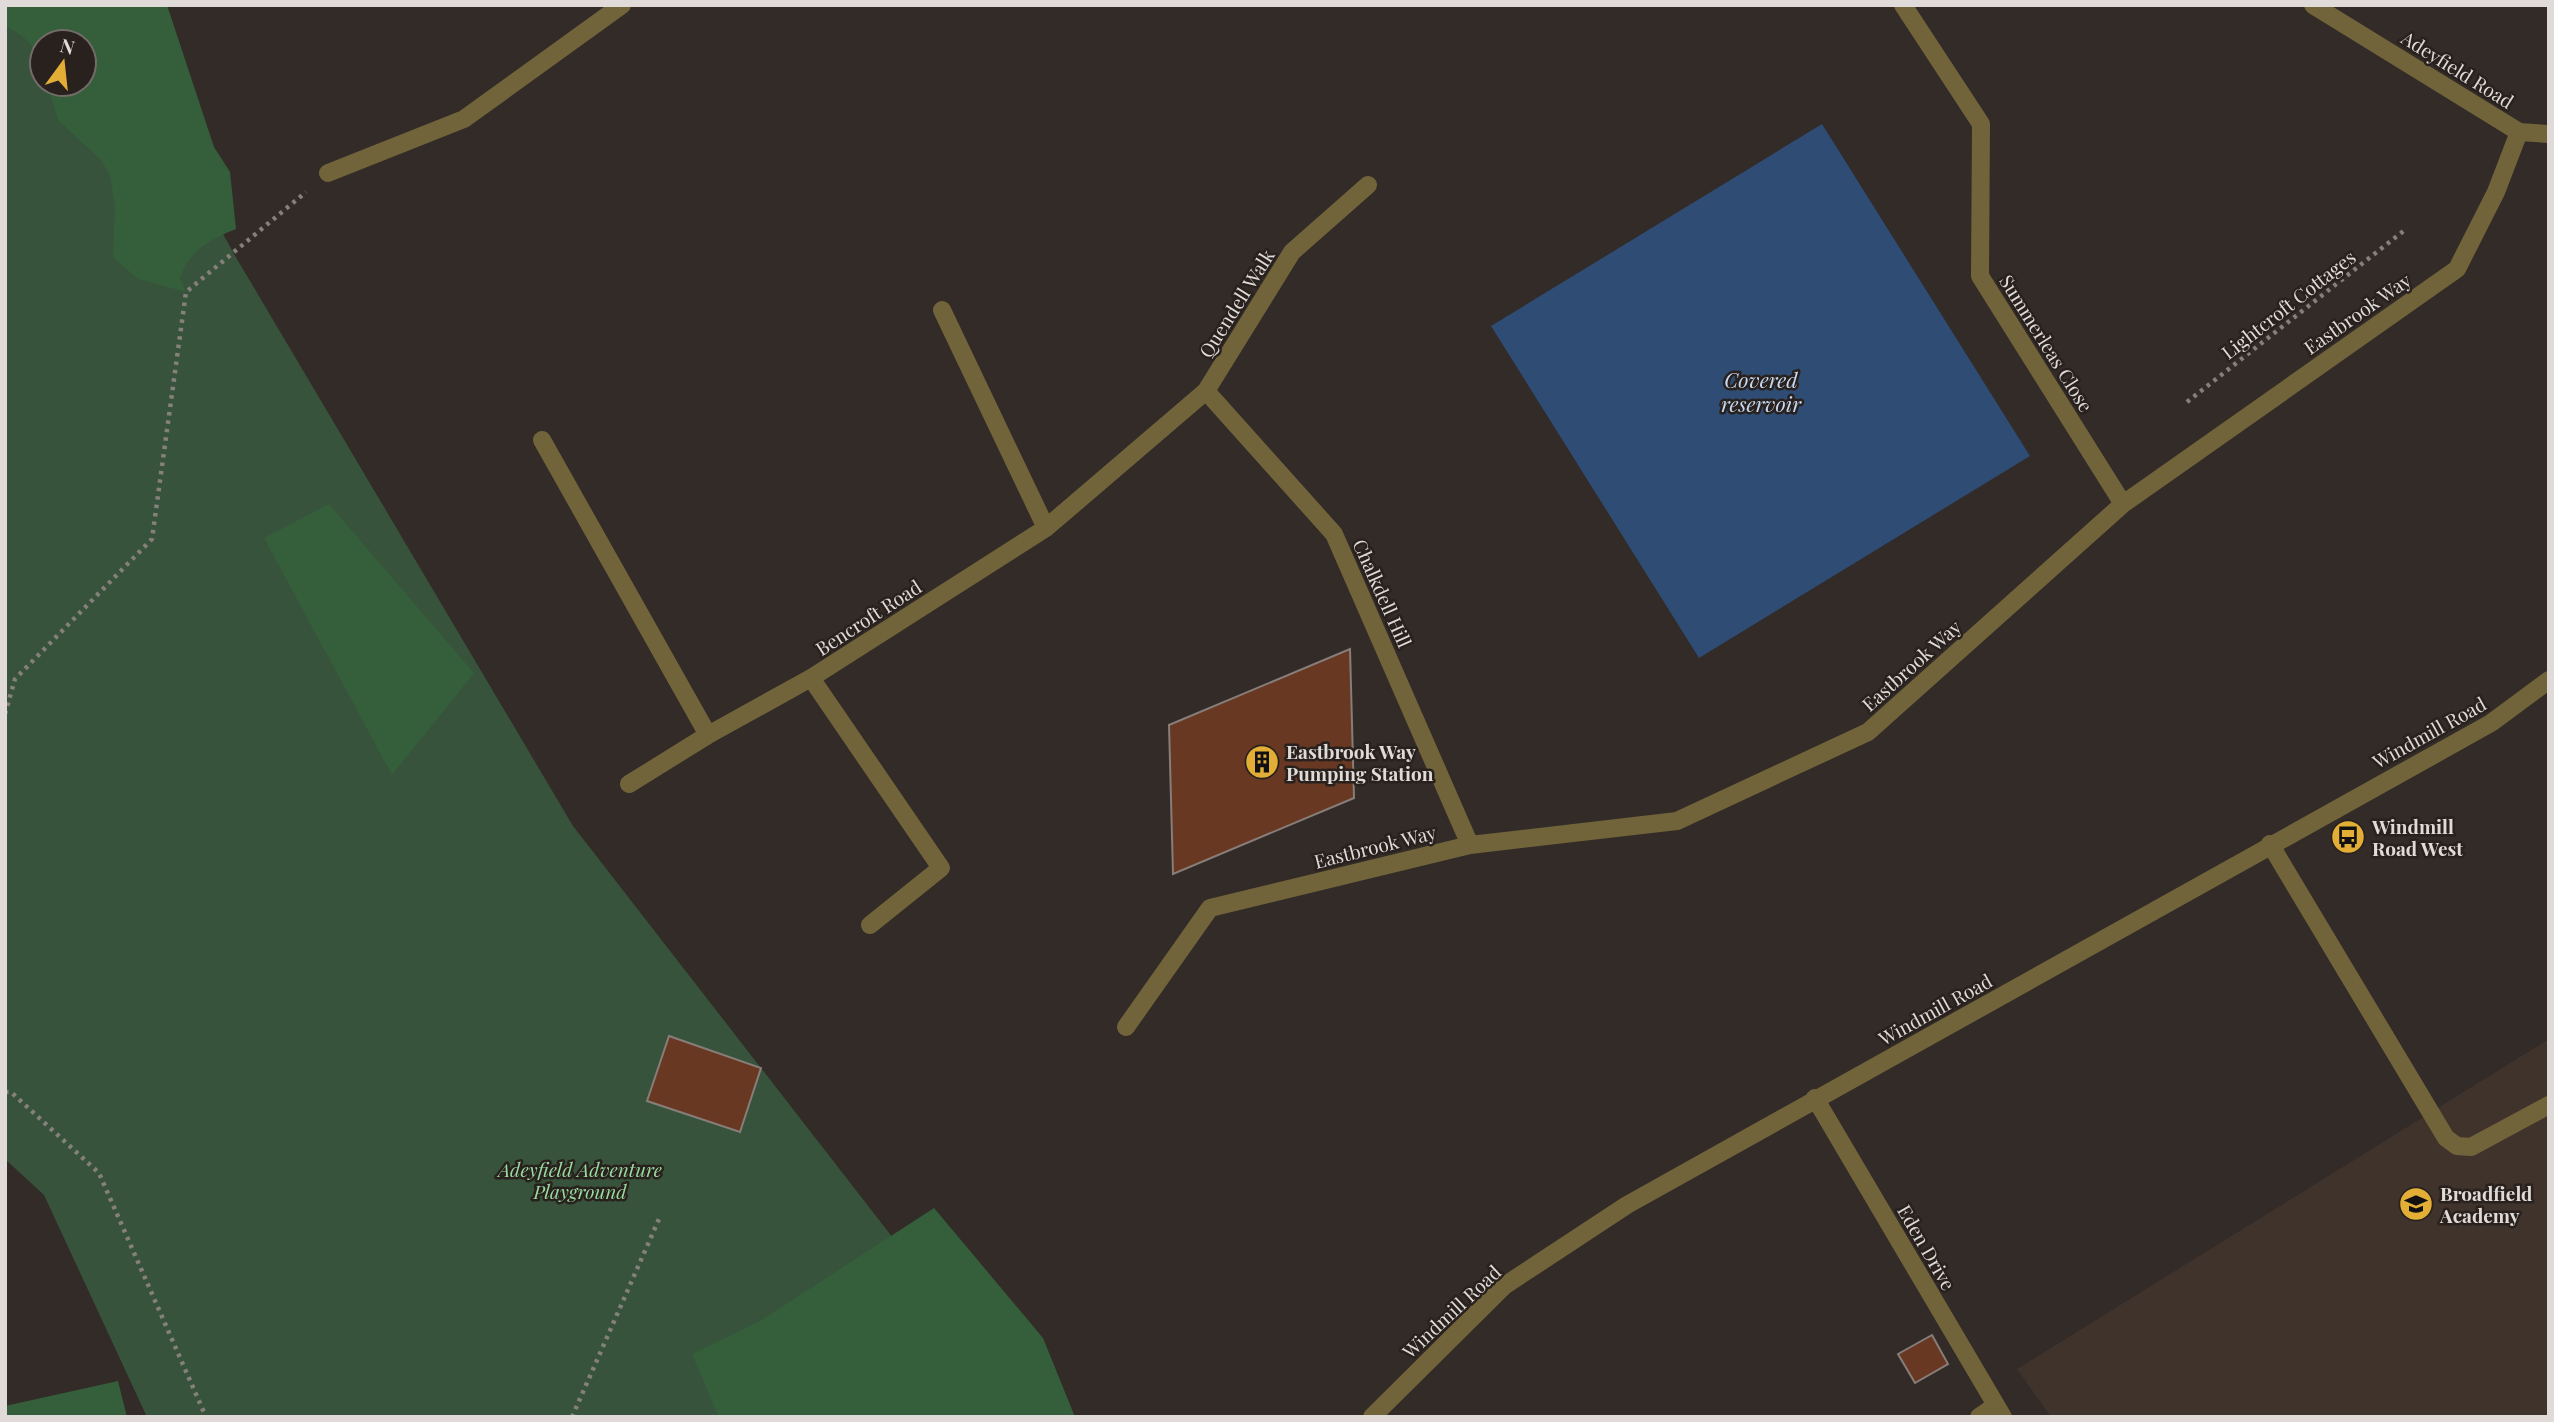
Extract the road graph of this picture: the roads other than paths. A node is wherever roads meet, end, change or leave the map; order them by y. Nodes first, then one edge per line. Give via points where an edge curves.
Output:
1 (622, 5) edge
2 (1903, 5) edge
3 (2313, 5) edge
4 (2519, 132) junction
5 (2549, 134) edge
6 (328, 173) road end
7 (1368, 185) dead end
8 (942, 310) dead end
9 (1206, 391) junction
10 (542, 440) dead end
11 (2123, 503) junction
12 (1046, 528) junction
13 (811, 678) junction
14 (2549, 680) edge
15 (708, 734) junction
16 (629, 784) dead end
17 (2270, 844) junction
18 (1470, 845) junction
19 (870, 925) dead end
20 (1126, 1027) dead end
21 (1815, 1098) junction
22 (2549, 1105) edge
23 (1999, 1411) edge
24 (1372, 1417) edge
25 (1979, 1417) edge

1 - 6 street via 464,119
2 - 11 street, Summerleas Close via 1981,124 1980,275
3 - 4 street, Adeyfield Road
4 - 5 street, Adeyfield Road
4 - 11 street, Eastbrook Way via 2496,192 2457,269
7 - 9 street, Quendell Walk via 1292,252
8 - 12 street
9 - 12 street, Bencroft Road
9 - 18 street, Chalkdell Hill via 1334,534
10 - 15 street
11 - 18 street, Eastbrook Way via 1868,732 1677,821
12 - 13 street, Bencroft Road
13 - 15 street, Bencroft Road
13 - 19 street via 941,869
14 - 17 street, Windmill Road via 2491,723
15 - 16 street, Bencroft Road
17 - 21 street, Windmill Road
17 - 22 street via 2446,1138 2457,1146 2471,1147
18 - 20 street, Eastbrook Way via 1210,908
21 - 23 street, Eden Drive
21 - 24 street, Windmill Road via 1627,1205 1504,1286
23 - 25 street

